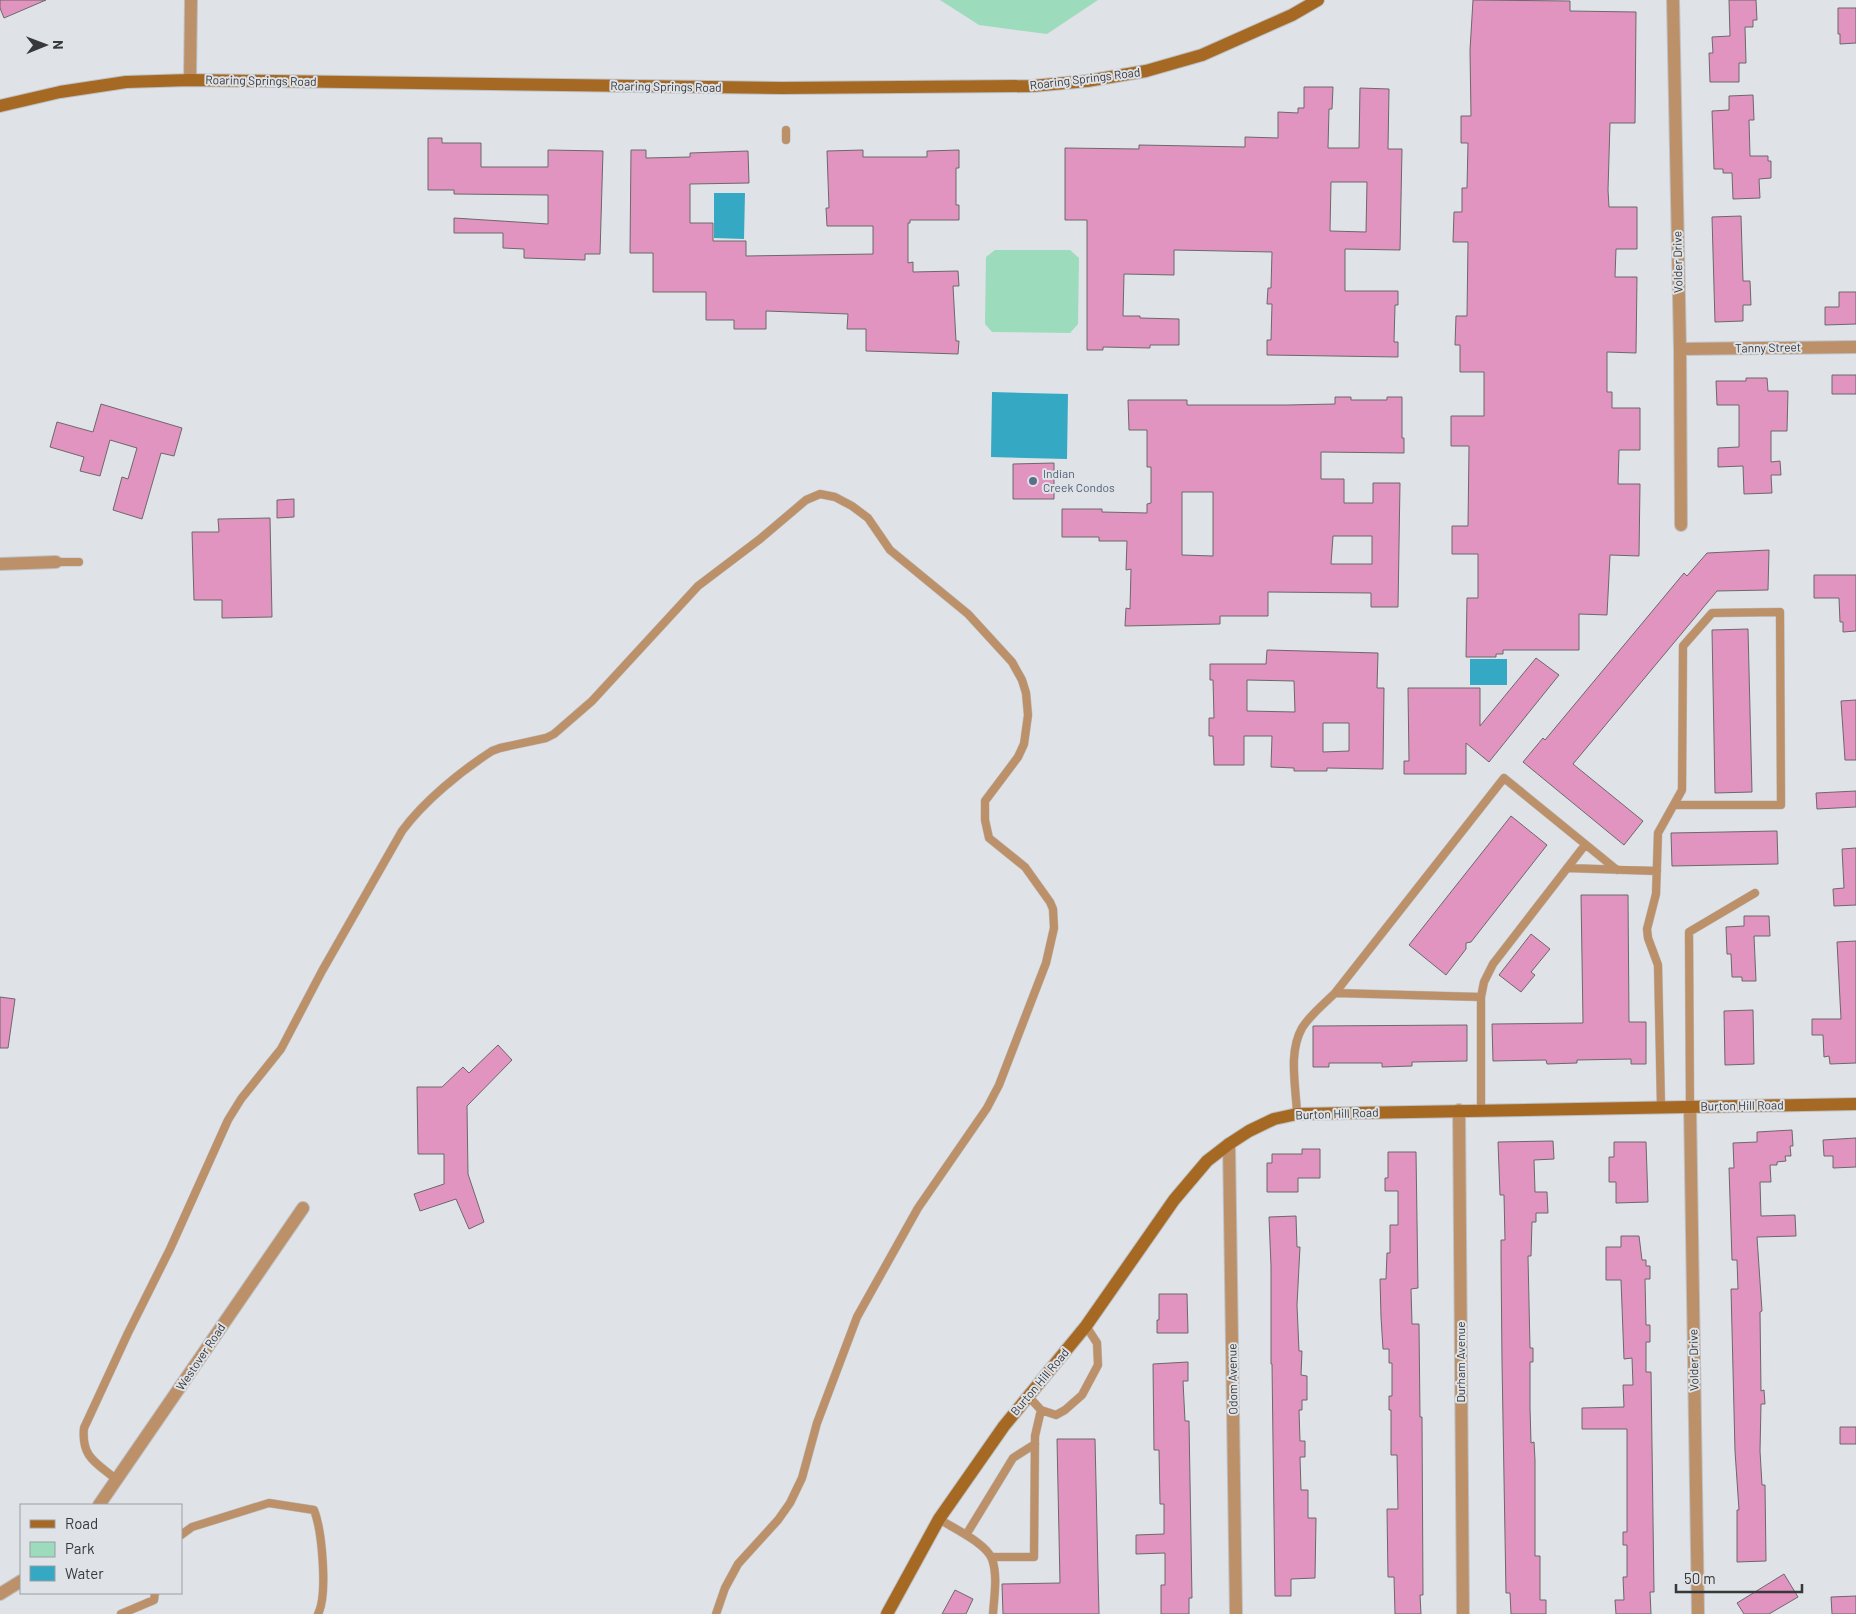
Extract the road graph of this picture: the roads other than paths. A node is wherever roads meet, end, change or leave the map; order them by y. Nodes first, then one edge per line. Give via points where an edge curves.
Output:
1 (191, 0) edge
2 (1318, 0) edge
3 (1673, 0) edge
4 (190, 80) junction
5 (0, 106) edge
6 (786, 130) dead end
7 (786, 140) dead end
8 (1856, 347) edge
9 (1680, 349) junction
10 (1681, 525) dead end
11 (56, 562) joint
12 (79, 562) dead end
13 (0, 564) edge
14 (1674, 805) junction
15 (1585, 845) junction
16 (1567, 868) junction
17 (1617, 870) junction
18 (1657, 871) junction
19 (1755, 893) dead end
20 (1335, 993) junction
21 (1481, 997) junction
22 (1856, 1104) edge
23 (1661, 1106) junction
24 (1690, 1106) junction
25 (1459, 1110) junction
26 (1481, 1110) junction
27 (1298, 1114) junction
28 (1229, 1144) junction
29 (304, 1208) dead end
30 (1086, 1326) junction
31 (1029, 1396) junction
32 (1041, 1410) junction
33 (1035, 1444) junction
34 (117, 1480) junction
35 (100, 1504) edge
36 (939, 1519) junction
37 (182, 1534) edge
38 (966, 1535) junction
39 (992, 1558) junction
40 (20, 1582) edge
41 (0, 1594) edge
42 (155, 1594) edge
43 (121, 1614) edge
44 (318, 1614) edge
45 (716, 1614) edge
46 (887, 1614) edge
47 (993, 1614) edge
48 (1236, 1614) edge
49 (1464, 1614) edge
50 (1698, 1614) edge

1 - 4 street
2 - 4 street, Roaring Springs Road via 1202,55 1146,71 1032,86 763,88
3 - 9 street, Volder Drive
4 - 5 street, Roaring Springs Road via 126,82 60,92
6 - 7 lane
8 - 9 street, Tanny Street
9 - 10 street, Volder Drive
11 - 12 lane
11 - 13 street
14 - 14 lane via 1682,790 1683,646 1712,613 1780,612 1781,805
14 - 18 lane via 1658,833
15 - 16 lane
15 - 17 lane
15 - 20 lane via 1504,778
16 - 17 lane
16 - 21 lane via 1493,964
17 - 18 lane
18 - 23 lane via 1654,904 1647,929 1658,965
19 - 24 lane via 1689,932
20 - 21 lane
20 - 27 lane via 1303,1026 1297,1039 1294,1051
21 - 26 lane
22 - 24 street, Burton Hill Road
23 - 24 street, Burton Hill Road
23 - 26 street, Burton Hill Road
24 - 50 street, Volder Drive
25 - 26 street, Burton Hill Road
25 - 27 street, Burton Hill Road
25 - 49 street, Durham Avenue
27 - 28 street, Burton Hill Road via 1274,1119
28 - 30 street, Burton Hill Road via 1207,1161 1174,1200
28 - 48 street, Odom Avenue
29 - 34 street, Westover Road
30 - 31 street, Burton Hill Road
30 - 32 lane via 1098,1343 1098,1366 1082,1395 1065,1410 1056,1414
31 - 32 lane
31 - 36 street, Burton Hill Road
32 - 33 lane
33 - 38 lane via 1012,1458
33 - 39 lane via 1034,1557
34 - 35 street, Westover Road
34 - 45 lane via 88,1455 83,1440 84,1428 228,1120 281,1050 322,971 409,821 480,759 500,748 554,734 592,700 698,586 760,540 806,500 827,494 868,518 890,550 968,614 1012,662 1022,680 1028,715 1024,744 985,801 985,820 989,838 1025,867 1050,902 1054,928 1046,963 999,1085 987,1108 918,1208 857,1317 817,1423 802,1478 778,1520 738,1564
36 - 38 lane
36 - 46 street, Burton Hill Road
37 - 44 lane via 192,1527 269,1503 314,1510 319,1522 323,1581 322,1607
38 - 39 lane
39 - 47 lane via 995,1574
40 - 41 street
42 - 43 lane via 154,1600

